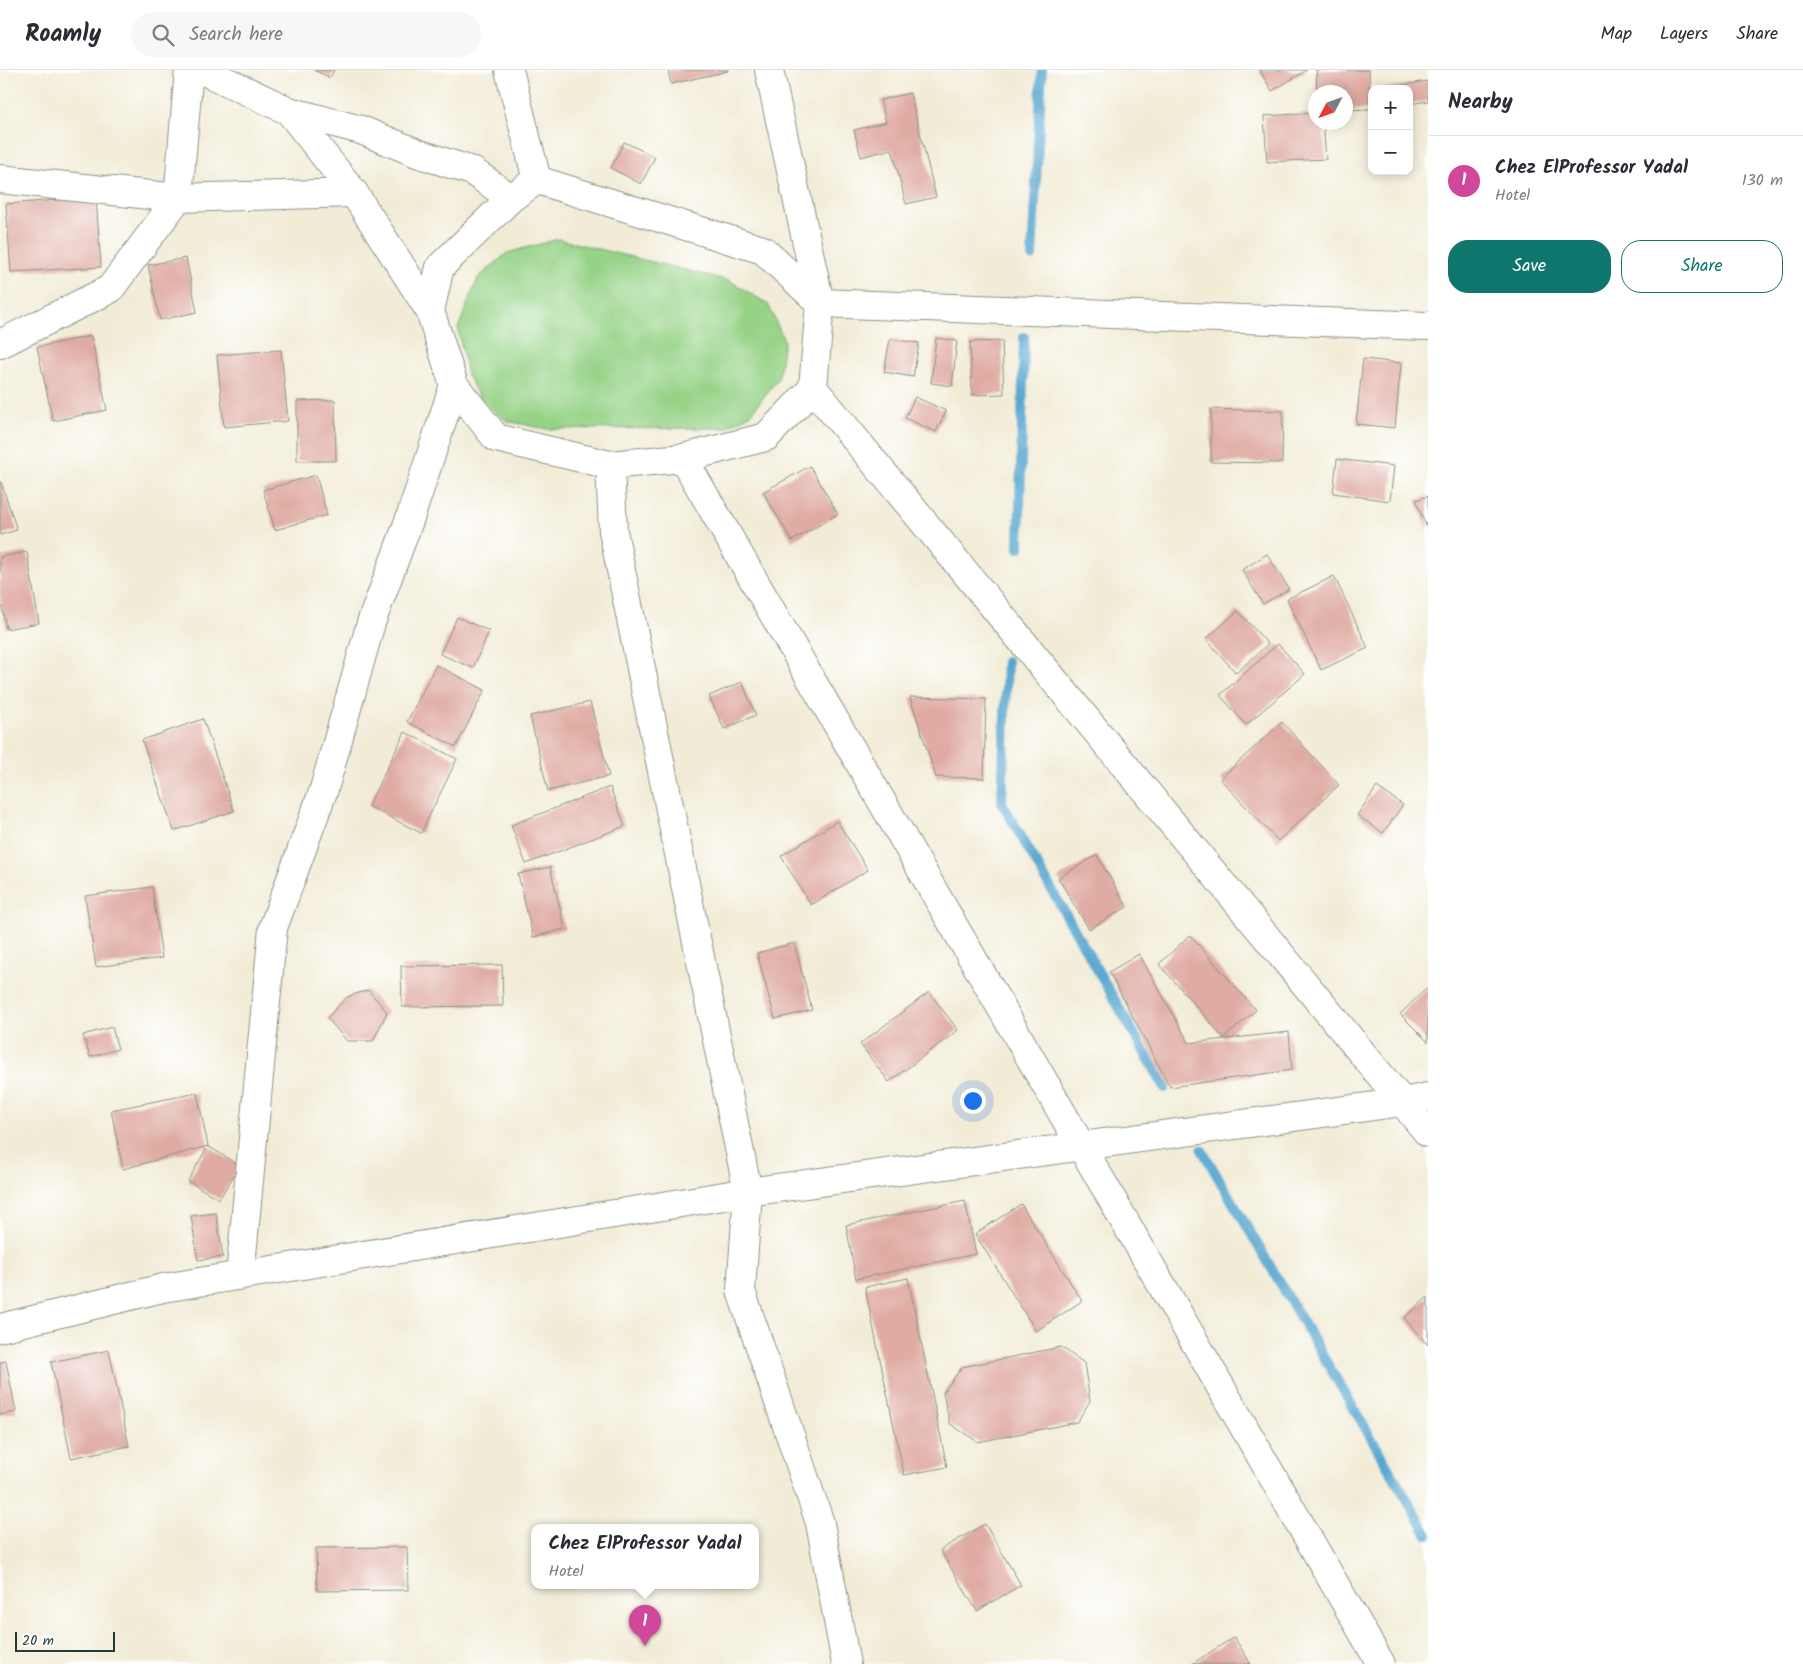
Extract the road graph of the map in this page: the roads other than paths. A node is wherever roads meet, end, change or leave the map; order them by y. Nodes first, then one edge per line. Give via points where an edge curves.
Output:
1 (190, 70) edge
2 (202, 70) edge
3 (509, 70) edge
4 (770, 70) edge
5 (289, 111) junction
6 (0, 179) edge
7 (537, 180) junction
8 (354, 193) junction
9 (178, 198) junction
10 (511, 198) junction
11 (820, 303) junction
12 (430, 311) junction
13 (1428, 326) edge
14 (0, 344) edge
15 (454, 386) junction
16 (813, 388) junction
17 (683, 458) junction
18 (610, 465) junction
19 (1416, 1100) edge
20 (1428, 1132) edge
21 (1081, 1148) junction
22 (748, 1192) junction
23 (240, 1276) junction
24 (0, 1328) edge
25 (846, 1664) edge
26 (1381, 1664) edge

1 - 9 street
2 - 5 street
3 - 7 street
4 - 11 street
5 - 8 street
5 - 10 street via 361,130 472,172
6 - 9 street
7 - 10 street
7 - 11 street via 762,250
8 - 9 street
8 - 12 street
9 - 14 street via 110,289
10 - 12 street via 440,267
11 - 13 street
11 - 16 street
12 - 15 street
15 - 18 street via 496,438
15 - 23 street via 371,623 324,789 273,928
16 - 17 street via 766,437
16 - 19 street
17 - 18 street
17 - 21 street
18 - 22 street via 613,530
19 - 20 street
19 - 21 street
21 - 22 street
21 - 26 street
22 - 23 street
22 - 25 street via 741,1291 820,1523
23 - 24 street via 163,1288

